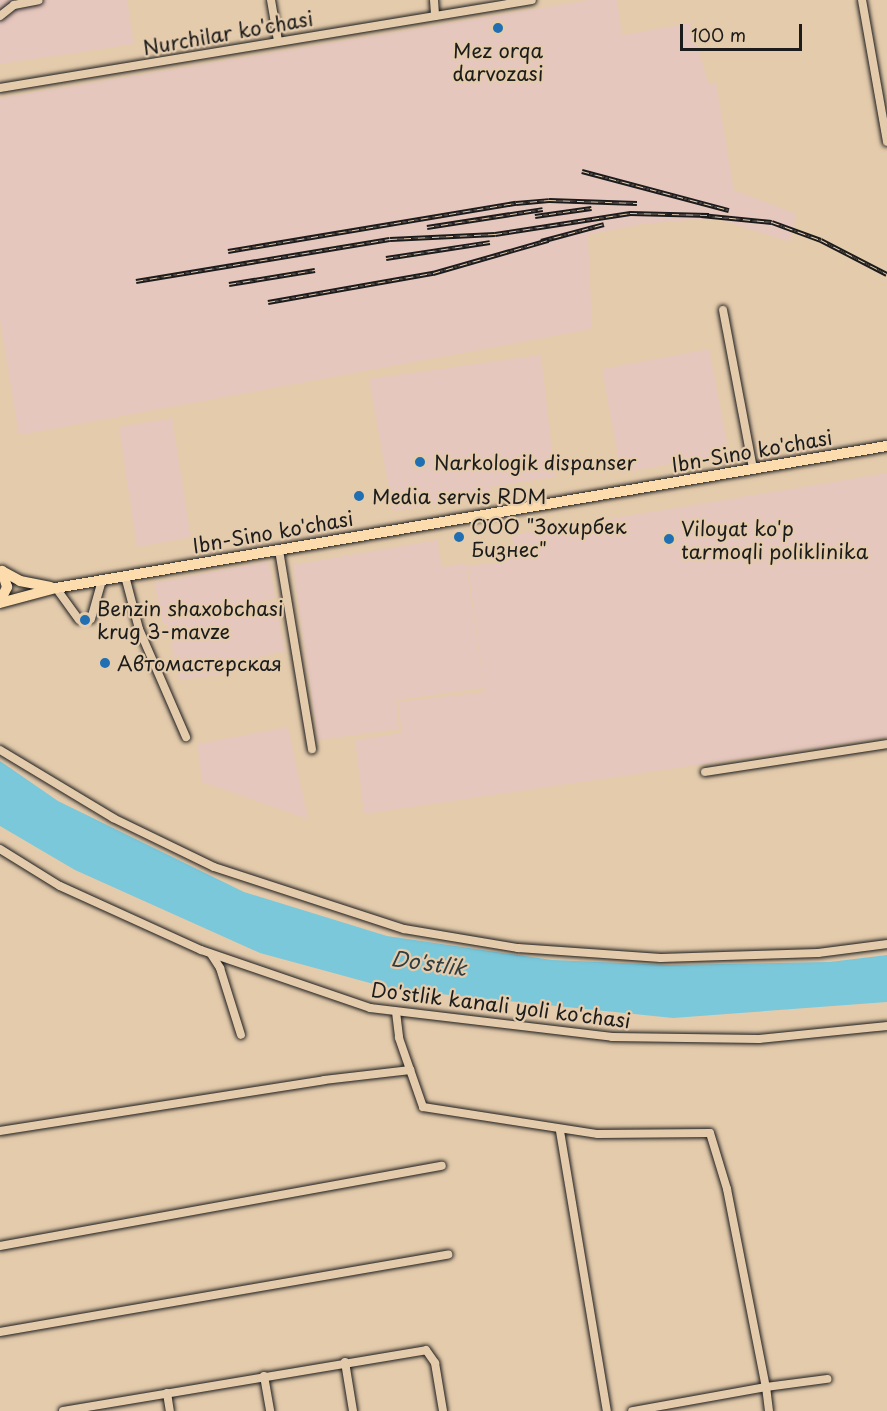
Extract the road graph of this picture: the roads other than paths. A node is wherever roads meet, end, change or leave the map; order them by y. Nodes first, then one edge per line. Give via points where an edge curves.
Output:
1 (38, 0) edge
2 (271, 0) edge
3 (434, 0) edge
4 (532, 0) edge
5 (862, 0) edge
6 (0, 16) edge
7 (435, 16) junction
8 (278, 41) junction
9 (0, 88) edge
10 (887, 142) edge
11 (723, 310) dead end
12 (887, 446) edge
13 (753, 469) junction
14 (279, 550) junction
15 (2, 571) edge
16 (125, 576) junction
17 (102, 580) junction
18 (56, 588) junction
19 (0, 602) edge
20 (92, 619) dead end
21 (80, 620) dead end
22 (186, 737) dead end
23 (887, 744) edge
24 (312, 749) dead end
25 (0, 750) edge
26 (705, 772) dead end
27 (0, 849) edge
28 (887, 944) edge
29 (210, 954) junction
30 (396, 1012) junction
31 (887, 1026) edge
32 (241, 1035) dead end
33 (410, 1070) junction
34 (0, 1131) edge
35 (560, 1131) junction
36 (442, 1167) dead end
37 (0, 1246) edge
38 (448, 1255) dead end
39 (0, 1332) edge
40 (345, 1362) junction
41 (264, 1376) junction
42 (827, 1379) dead end
43 (766, 1387) junction
44 (167, 1393) junction
45 (81, 1410) edge
46 (63, 1411) edge
47 (170, 1411) edge
48 (270, 1411) edge
49 (353, 1411) edge
50 (443, 1411) edge
51 (607, 1411) edge
52 (632, 1411) edge
53 (769, 1411) edge

1 - 6 street via 14,5
2 - 8 street
3 - 7 street
4 - 7 street, Nurchilar ko'chasi
5 - 10 street
7 - 8 street, Nurchilar ko'chasi
8 - 9 street, Nurchilar ko'chasi
11 - 13 street
12 - 13 main road, Ibn-Sino ko'chasi
13 - 14 main road, Ibn-Sino ko'chasi
14 - 16 main road, Ibn-Sino ko'chasi
14 - 24 street
15 - 18 main road via 32,585
15 - 19 main road via 7,587
16 - 17 main road, Ibn-Sino ko'chasi
16 - 22 street via 139,629
17 - 18 main road, Ibn-Sino ko'chasi
17 - 20 street
18 - 19 main road, Ibn-Sino ko'chasi
18 - 21 street
23 - 26 street
25 - 28 street via 113,819 214,867 404,929 518,948 661,958 818,953
27 - 29 street, Do'stlik kanali yoli ko'chasi via 60,886
29 - 30 street, Do'stlik kanali yoli ko'chasi via 348,1001
29 - 32 street via 228,990
30 - 31 street, Do'stlik kanali yoli ko'chasi via 634,1038 759,1039
30 - 33 street via 399,1038
33 - 34 street
33 - 35 street via 423,1107
35 - 43 street via 710,1133 727,1189
35 - 51 street
36 - 37 street
38 - 39 street
40 - 41 street
40 - 49 street
40 - 50 street via 426,1350 435,1363
41 - 44 street
41 - 48 street
42 - 43 street
43 - 52 street
43 - 53 street
44 - 45 street
44 - 47 street
45 - 46 street

